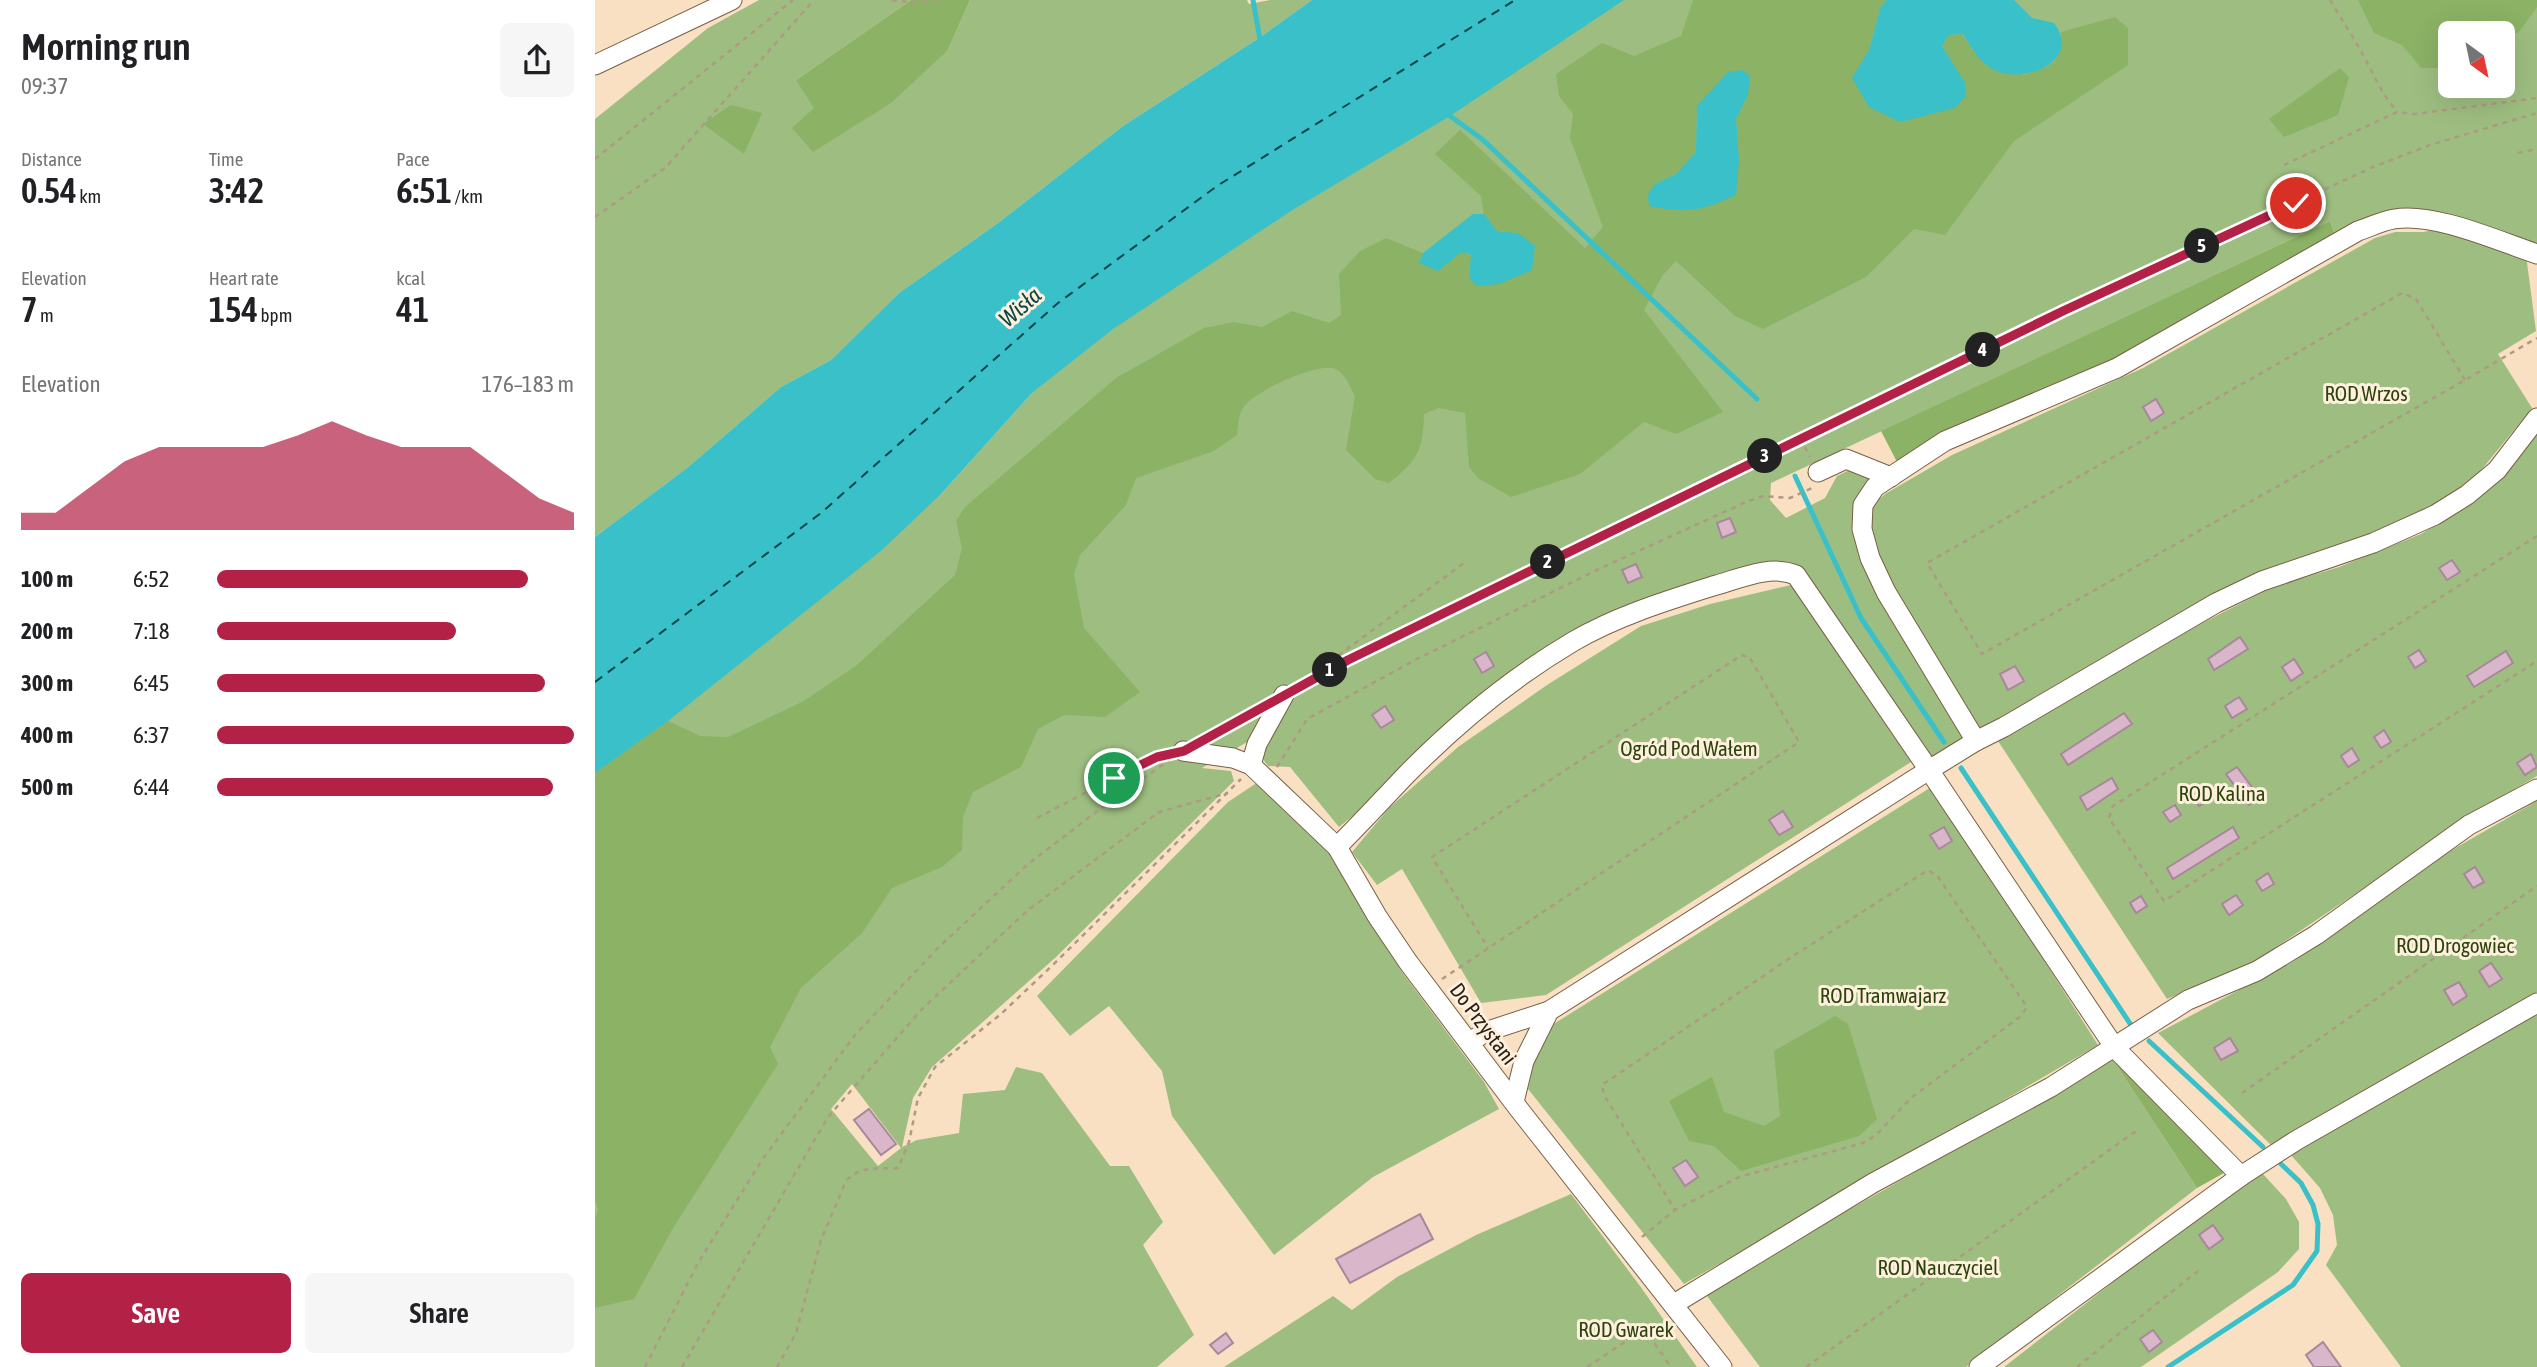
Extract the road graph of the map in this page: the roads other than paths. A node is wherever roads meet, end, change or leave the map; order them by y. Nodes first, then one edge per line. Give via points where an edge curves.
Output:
1 (732, 0) edge
2 (595, 65) edge
3 (2537, 254) edge
4 (2537, 418) edge
5 (1815, 474) road end
6 (1891, 477) junction
7 (1284, 695) road end
8 (1976, 741) junction
9 (1184, 751) road end
10 (1251, 765) junction
11 (1929, 770) junction
12 (2537, 789) edge
13 (1337, 847) junction
14 (2537, 1003) edge
15 (1549, 1011) junction
16 (1469, 1042) junction
17 (2115, 1048) junction
18 (1514, 1102) junction
19 (2241, 1175) junction
20 (1674, 1304) junction
21 (1722, 1367) edge
22 (1979, 1367) edge

1 - 2 street
3 - 6 street via 2412,217 2358,231 2117,368 1945,441
4 - 8 street via 2497,470 2435,515 2216,603
5 - 6 street via 1846,459
6 - 8 street via 1875,487 1863,505 1862,529 1870,558
7 - 10 street via 1257,744
8 - 11 street
9 - 10 street, Do Przystani
10 - 13 street, Do Przystani
11 - 13 street via 1796,575 1785,570 1761,572 1661,602 1576,640 1504,687 1467,718
11 - 15 street
11 - 17 street
12 - 17 street via 2469,825 2316,935 2257,971 2187,1000
13 - 16 street, Do Przystani via 1377,916
14 - 19 street
15 - 16 street
15 - 18 street via 1524,1061
16 - 18 street, Do Przystani
17 - 19 street
17 - 20 street via 1873,1183
18 - 20 street, Do Przystani
19 - 22 street
20 - 21 street, Do Przystani

